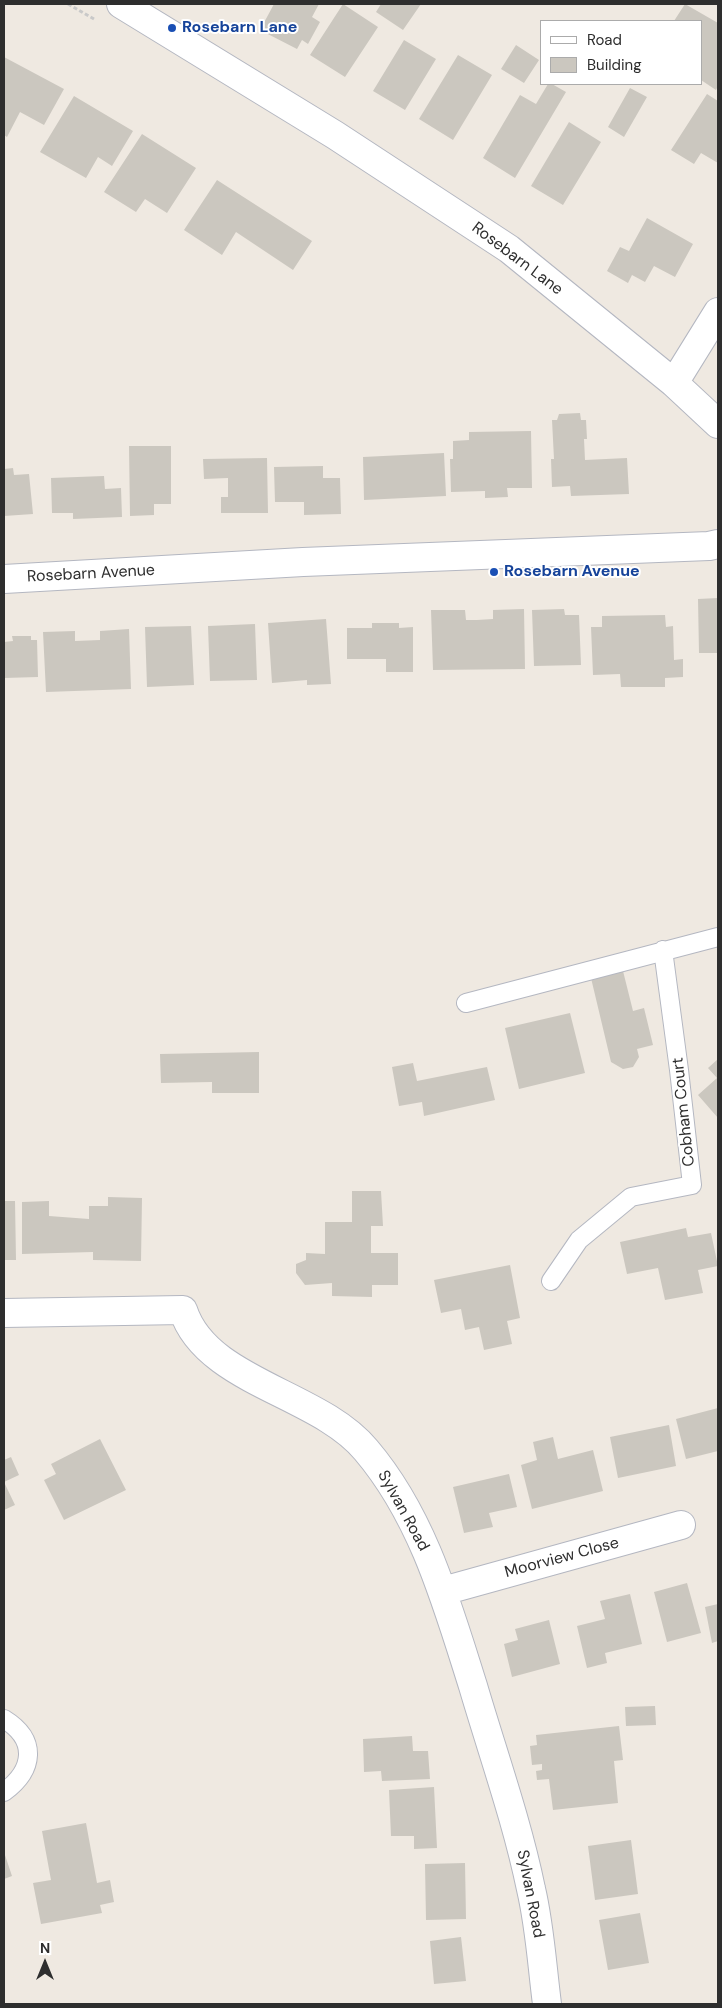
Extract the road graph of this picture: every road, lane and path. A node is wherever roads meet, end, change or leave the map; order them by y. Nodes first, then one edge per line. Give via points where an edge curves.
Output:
1 (121, 4) edge
2 (718, 312) edge
3 (674, 383) junction
4 (718, 424) edge
5 (718, 544) edge
6 (4, 579) edge
7 (718, 937) edge
8 (663, 950) junction
9 (466, 1003) dead end
10 (551, 1281) dead end
11 (4, 1313) edge
12 (681, 1525) dead end
13 (443, 1591) junction
14 (4, 1719) edge
15 (4, 1792) edge
16 (547, 2004) edge

1 - 3 street, Rosebarn Lane via 335,135 509,249
2 - 3 street
3 - 4 street, Rosebarn Lane
5 - 6 street, Rosebarn Avenue
7 - 8 lane
8 - 9 lane
8 - 10 lane, Cobham Court via 692,1185 631,1197 579,1240
11 - 13 street, Sylvan Road via 182,1310 194,1334 228,1365 338,1425 366,1449 416,1528
12 - 13 street, Moorview Close
13 - 16 street, Sylvan Road via 532,1891
14 - 15 lane via 24,1736 29,1758 16,1783

